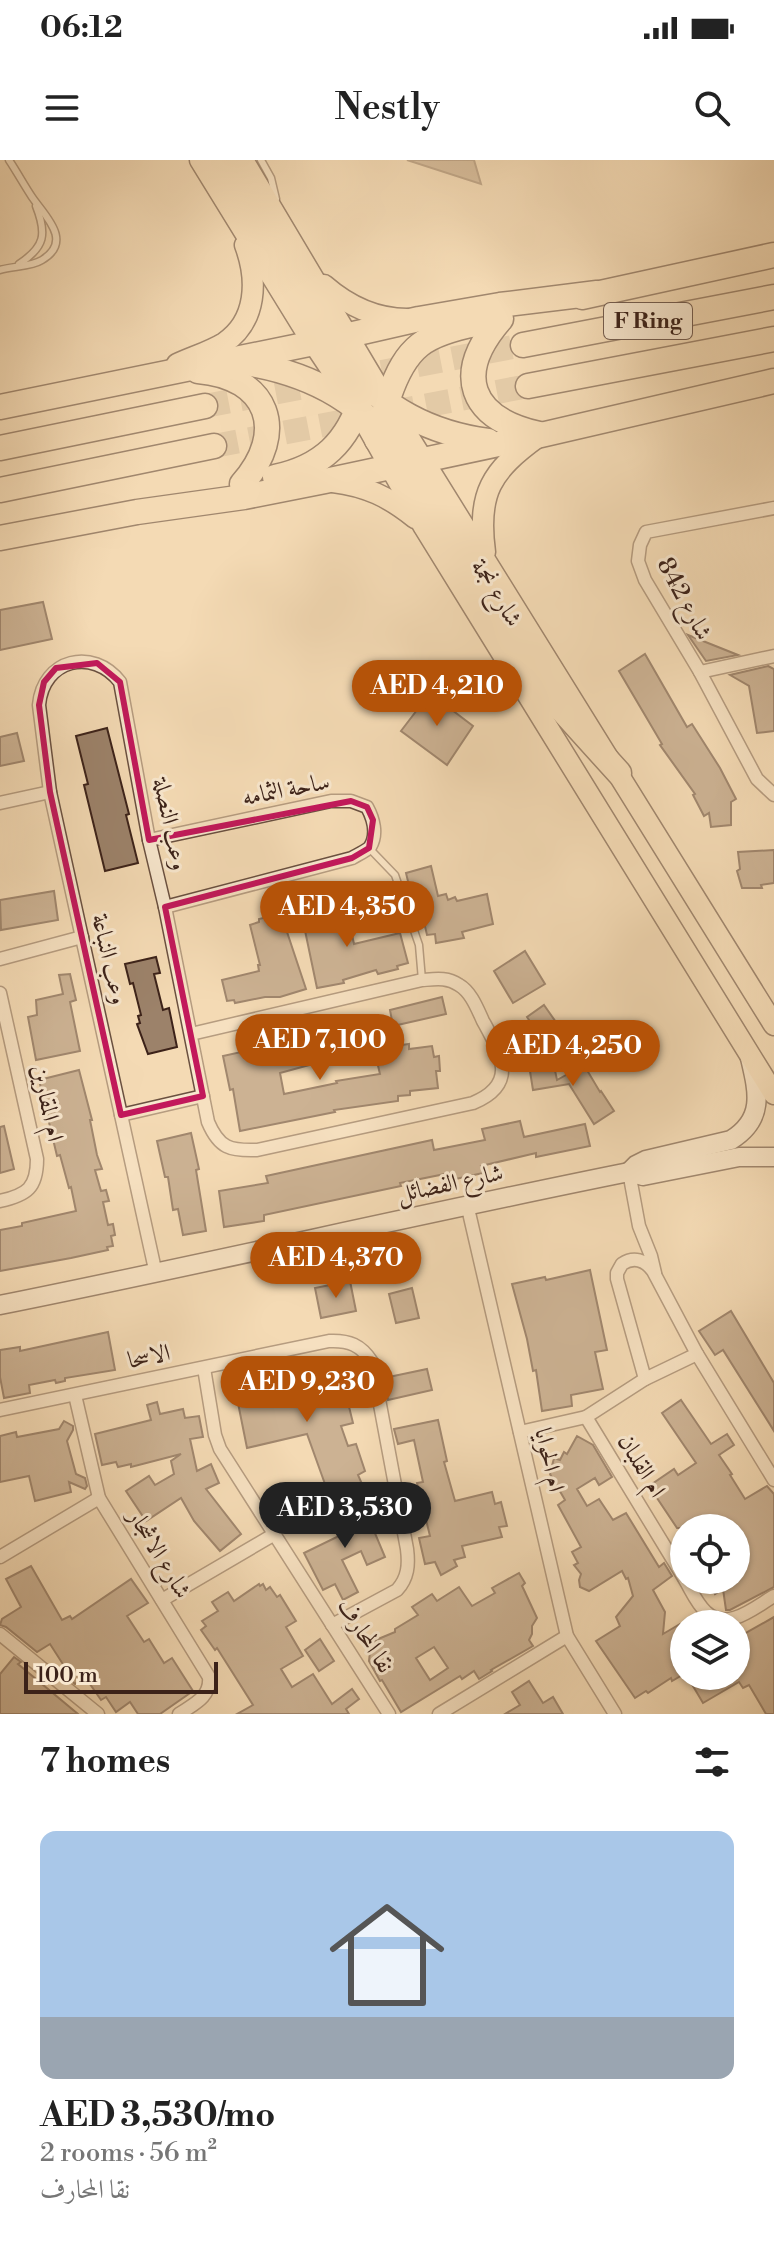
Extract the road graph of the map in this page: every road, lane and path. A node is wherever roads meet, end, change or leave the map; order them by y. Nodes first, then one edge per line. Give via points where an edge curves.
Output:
1 (9, 160) edge
2 (200, 160) edge
3 (220, 160) edge
4 (243, 160) edge
5 (261, 160) edge
6 (33, 199) junction
7 (234, 215) junction
8 (282, 226) junction
9 (774, 255) edge
10 (17, 265) junction
11 (308, 269) junction
12 (0, 270) edge
13 (597, 293) junction
14 (774, 297) edge
15 (419, 319) junction
16 (501, 319) junction
17 (331, 339) junction
18 (774, 339) edge
19 (523, 345) tunnel mouth
20 (231, 360) junction
21 (184, 370) junction
22 (154, 375) junction
23 (367, 378) junction
24 (774, 381) edge
25 (528, 386) tunnel mouth
26 (387, 402) junction
27 (205, 406) tunnel mouth
28 (0, 407) edge
29 (358, 410) junction
30 (378, 435) junction
31 (541, 435) junction
32 (502, 443) junction
33 (214, 446) tunnel mouth
34 (0, 448) edge
35 (407, 463) junction
36 (325, 481) junction
37 (242, 484) junction
38 (0, 490) edge
39 (774, 508) edge
40 (137, 512) junction
41 (424, 527) junction
42 (0, 538) edge
43 (486, 560) junction
44 (774, 656) edge
45 (67, 665) joint
46 (700, 672) junction
47 (619, 773) junction
48 (50, 792) junction
49 (774, 795) edge
50 (0, 803) edge
51 (149, 840) junction
52 (369, 848) junction
53 (165, 907) junction
54 (82, 937) junction
55 (0, 959) edge
56 (422, 980) junction
57 (0, 993) edge
58 (774, 1025) edge
59 (191, 1034) junction
60 (749, 1054) junction
61 (774, 1094) edge
62 (203, 1096) junction
63 (121, 1115) junction
64 (774, 1157) edge
65 (629, 1172) junction
66 (0, 1201) edge
67 (467, 1204) junction
68 (156, 1274) junction
69 (656, 1277) junction
70 (0, 1305) edge
71 (697, 1354) junction
72 (204, 1368) junction
73 (645, 1379) junction
74 (75, 1395) junction
75 (0, 1410) edge
76 (586, 1417) junction
77 (520, 1432) junction
78 (774, 1480) edge
79 (99, 1498) junction
80 (273, 1535) junction
81 (670, 1556) edge
82 (0, 1557) edge
83 (693, 1594) edge
84 (774, 1596) edge
85 (162, 1600) junction
86 (332, 1625) junction
87 (0, 1634) edge
88 (567, 1636) junction
89 (98, 1714) edge
90 (179, 1714) edge
91 (389, 1714) edge
92 (439, 1714) edge
93 (615, 1714) edge

1 - 6 lane
2 - 7 main road
3 - 17 highway
4 - 8 main road
5 - 8 lane via 271,178
6 - 10 lane via 42,237 32,256
6 - 10 lane via 54,226 55,245 42,260
7 - 17 main road
7 - 22 main road via 252,266 248,315 228,340
8 - 11 main road
9 - 13 highway
10 - 12 lane
11 - 15 main road via 349,304 383,316
11 - 17 main road
13 - 15 highway
13 - 16 highway
14 - 19 highway, F Ring
15 - 17 highway
16 - 26 highway via 449,330 419,344 401,365
16 - 31 highway via 474,361 477,393 501,421
17 - 20 highway
17 - 23 highway via 346,365
17 - 29 main road
18 - 25 highway, F Ring
20 - 21 highway
20 - 29 highway via 313,381
21 - 22 highway
21 - 37 highway via 237,380 259,401 268,430 266,446
22 - 28 highway
23 - 26 highway
23 - 29 highway
24 - 31 highway
26 - 30 highway
26 - 32 highway via 437,430
26 - 35 main road, شارع نجمة
27 - 34 highway
29 - 30 highway
29 - 37 highway via 337,445 322,457 294,471
30 - 35 highway
31 - 32 highway
31 - 43 main road via 507,462 490,485 482,518
32 - 35 highway
33 - 38 highway
35 - 36 highway
35 - 41 main road, شارع نجمة
35 - 43 main road, شارع نجمة
35 - 47 highway via 553,700
36 - 40 highway
36 - 41 main road via 386,497
37 - 40 highway
39 - 46 street, شارع 842 via 646,532 640,545 638,561 645,580
40 - 42 highway
41 - 60 main road, شارع نجمة
43 - 47 main road, شارع نجمة
44 - 46 street
45 - 48 street, وعب النباعة via 56,668 40,692
45 - 51 street, وعب النصلة via 97,663 120,682
46 - 49 street, شارع 842 via 757,779
47 - 58 main road, شارع نجمة
48 - 50 street
48 - 54 street, وعب النباعة
51 - 52 street, ساحة الثمامه via 351,801 367,807 373,820
51 - 53 street, وعب النصلة
52 - 53 street via 352,858
52 - 56 lane via 395,875 419,945
53 - 59 street, وعب النصلة
54 - 55 street
54 - 63 street, وعب النباعة
56 - 59 street, وعب النصلة
56 - 62 street, وعب النصلة via 447,979 467,991 502,1060 502,1075 487,1097 238,1151 214,1136
57 - 66 street, ام المقارين via 37,1172 26,1192
59 - 62 street, وعب النصلة
60 - 61 main road, شارع نجمة
60 - 65 street, شارع الفضائل via 755,1111 743,1132 731,1140 646,1160
62 - 63 street
63 - 68 street, وعب النباعة
64 - 65 street, شارع الفضائل via 739,1157 643,1176
65 - 67 street, شارع الفضائل
65 - 69 street
67 - 68 street, شارع الفضائل
67 - 77 street, ام الحوايا
68 - 70 street, شارع الفضائل
69 - 71 street
69 - 73 street via 648,1265 634,1259 617,1273
71 - 73 street
71 - 78 street
72 - 74 street, الاسحا
72 - 80 street, نقا المحارف via 220,1449
72 - 86 street, الاسحا via 343,1340 356,1344 372,1362 408,1569 397,1590
73 - 76 street
74 - 75 street, الاسحا
74 - 79 street, شارع الاشجار
76 - 77 street
76 - 81 street, ام القلبان
77 - 88 street, ام الحوايا
79 - 82 street
79 - 85 street, شارع الاشجار
80 - 85 street
80 - 86 street, نقا المحارف
83 - 84 street, ام القلبان via 712,1617 729,1620
85 - 90 street, شارع الاشجار via 209,1677 207,1695
86 - 91 street, نقا المحارف
87 - 89 street
88 - 92 street
88 - 93 street, ام الحوايا

